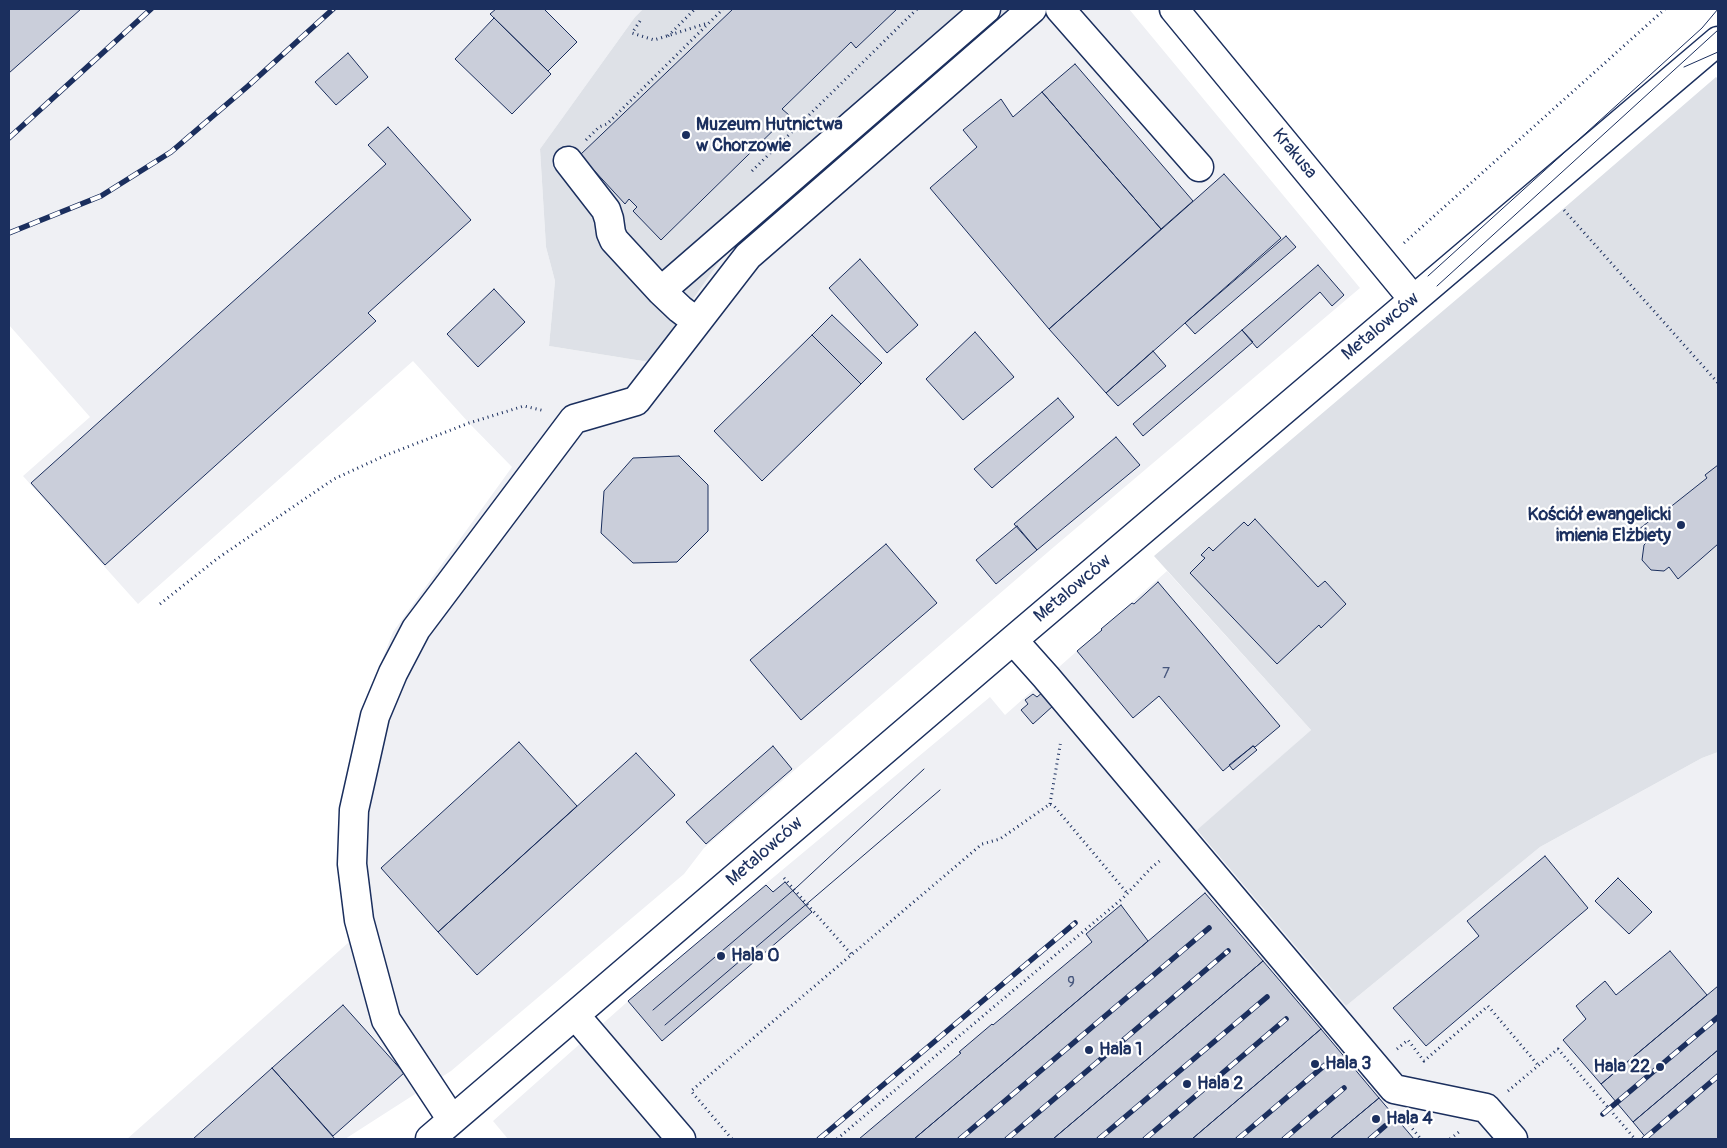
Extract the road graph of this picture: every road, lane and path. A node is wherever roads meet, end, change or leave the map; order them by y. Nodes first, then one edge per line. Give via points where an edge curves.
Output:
1 (695, 9) edge
2 (723, 9) edge
3 (917, 9) edge
4 (986, 9) edge
5 (1032, 9) edge
6 (1060, 9) edge
7 (1174, 9) edge
8 (1665, 9) edge
9 (640, 21) dead end
10 (709, 23) junction
11 (668, 36) junction
12 (1718, 41) edge
13 (568, 161) joint
14 (760, 163) dead end
15 (1199, 167) dead end
16 (1563, 209) dead end
17 (1398, 236) dead end
18 (661, 291) junction
19 (1413, 299) junction
20 (697, 322) junction
21 (1718, 383) edge
22 (574, 419) junction
23 (160, 604) dead end
24 (1013, 640) junction
25 (1059, 734) dead end
26 (1050, 804) junction
27 (1165, 856) dead end
28 (784, 878) dead end
29 (1127, 893) junction
30 (852, 955) junction
31 (575, 1015) junction
32 (1394, 1052) dead end
33 (1538, 1066) junction
34 (1502, 1096) dead end
35 (452, 1120) junction
36 (1465, 1127) dead end
37 (430, 1139) edge
38 (681, 1139) edge
39 (732, 1139) edge
40 (837, 1139) edge
41 (1450, 1139) edge
42 (1513, 1139) edge
43 (1635, 1139) edge

1 - 11 path
2 - 10 path
3 - 14 path
4 - 18 street
5 - 20 street via 748,256
6 - 15 street
7 - 19 street, Krakusa
8 - 17 path via 1404,244
9 - 11 path via 632,33 654,40
10 - 11 path
10 - 13 path via 607,124 599,127
12 - 19 street, Metalowców
13 - 18 street via 606,210 614,240
16 - 21 path
18 - 20 street
19 - 24 street, Metalowców
20 - 22 street via 636,401
22 - 23 path via 524,406 384,456 334,479 218,558
22 - 35 street via 416,629 375,716 354,810 352,864 359,920 386,1020
24 - 31 street, Metalowców
24 - 42 street via 1394,1089 1486,1108
25 - 26 path
26 - 29 path
26 - 30 path via 1000,839 982,844
27 - 29 path
28 - 30 path
29 - 40 path
30 - 39 path via 691,1091
31 - 35 street, Metalowców
31 - 38 street
32 - 33 path via 1408,1040 1424,1061 1488,1006
33 - 34 path
33 - 43 path via 1558,1049
35 - 37 street, Metalowców
36 - 41 path

